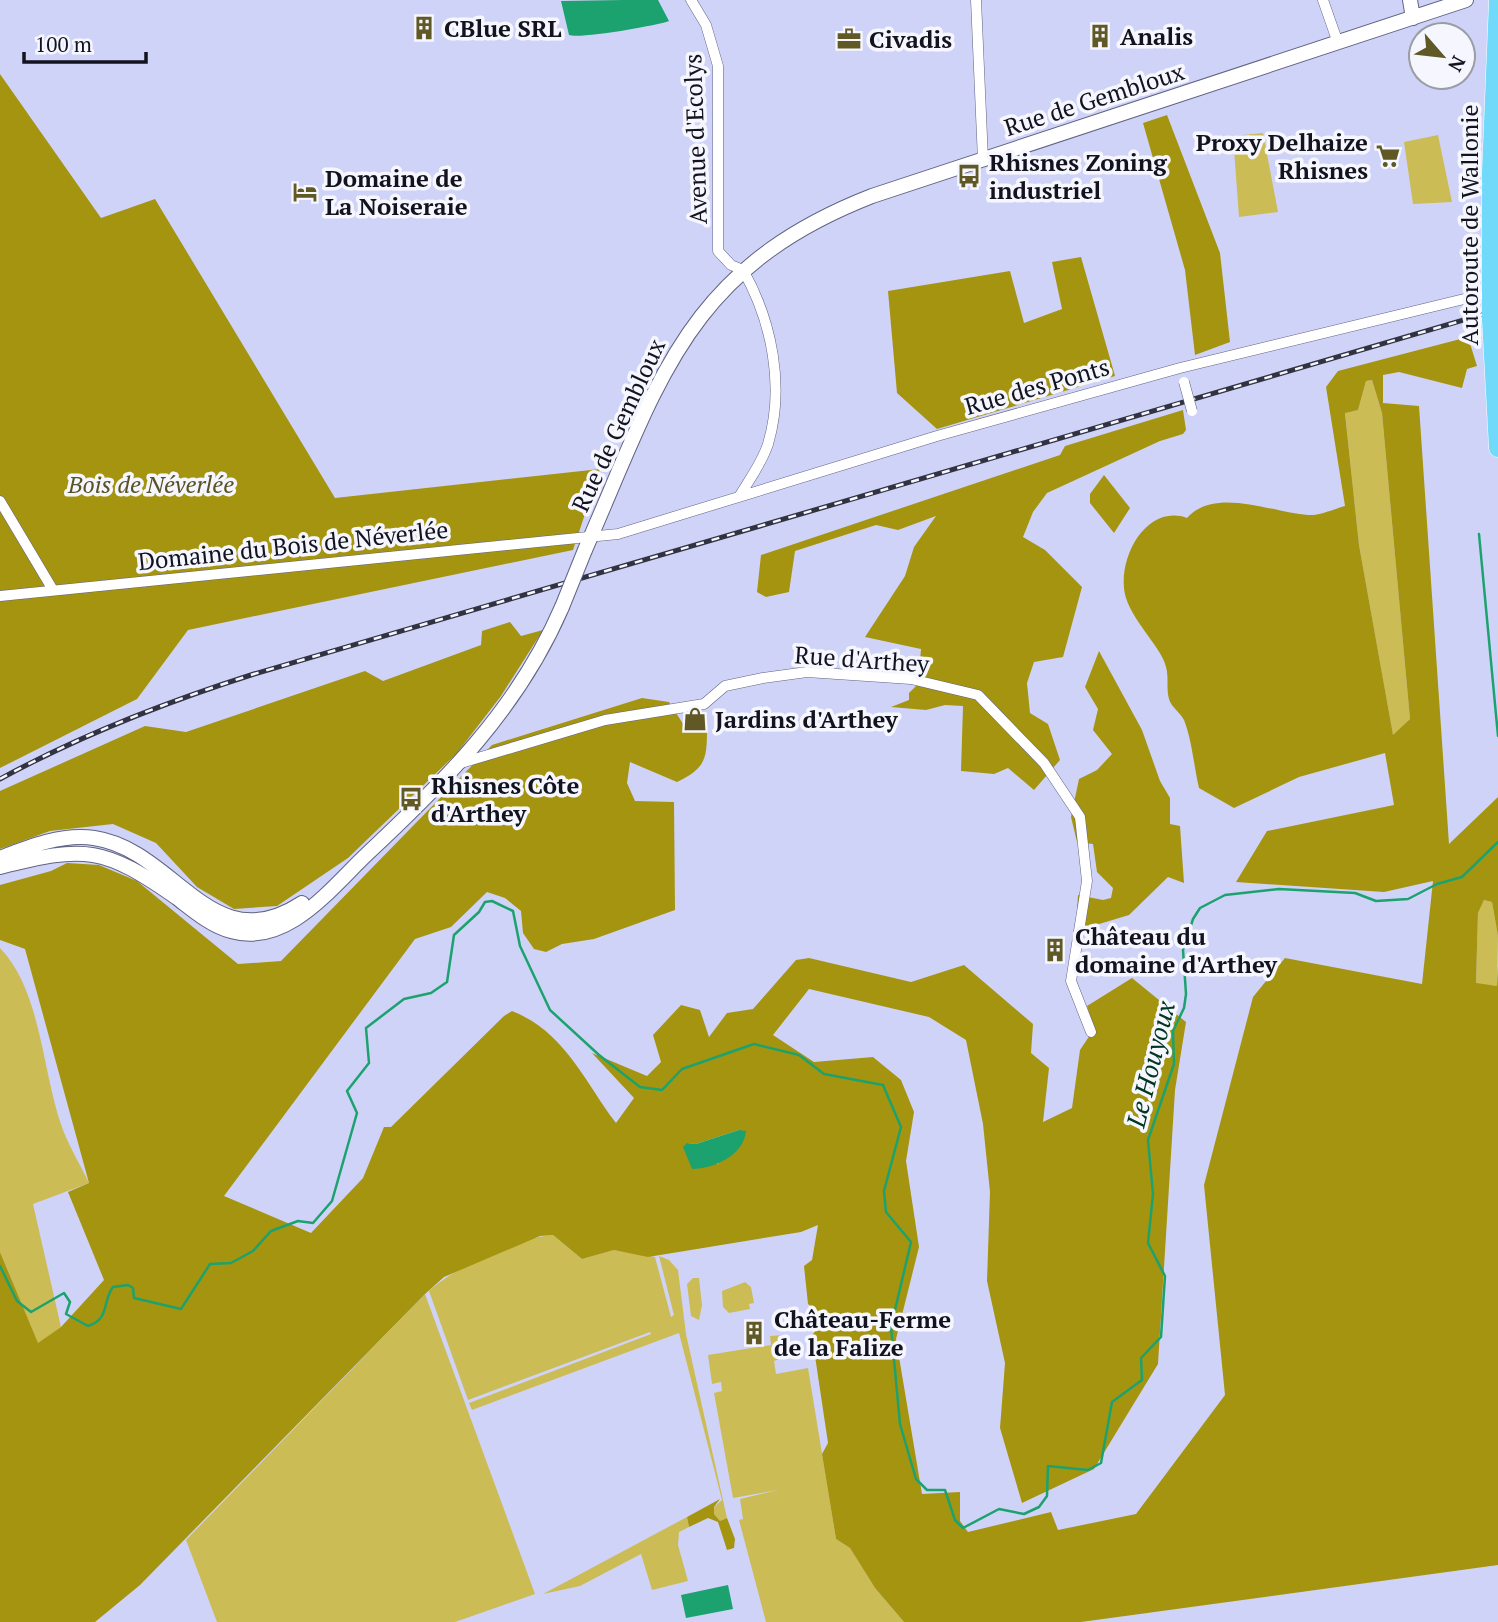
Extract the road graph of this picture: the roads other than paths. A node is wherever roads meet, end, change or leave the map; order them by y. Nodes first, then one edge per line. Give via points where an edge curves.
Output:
1 (691, 0) edge
2 (976, 0) edge
3 (1323, 0) edge
4 (1410, 0) edge
5 (1466, 0) edge
6 (1498, 1) edge
7 (1413, 18) junction
8 (1338, 43) junction
9 (983, 160) junction
10 (743, 270) junction
11 (1494, 286) edge
12 (1180, 368) junction
13 (1192, 411) dead end
14 (1498, 448) edge
15 (739, 497) junction
16 (0, 501) edge
17 (588, 544) junction
18 (52, 590) junction
19 (0, 596) edge
20 (461, 763) junction
21 (365, 856) junction
22 (0, 858) edge
23 (0, 867) edge
24 (1091, 1031) dead end

1 - 10 street, Avenue d'Ecolys via 706,25 718,65 718,251
2 - 9 street
3 - 8 street
4 - 7 main road
5 - 7 main road, Rue de Gembloux
6 - 11 highway, Autoroute de Wallonie
7 - 8 main road, Rue de Gembloux
8 - 9 main road, Rue de Gembloux
9 - 10 main road, Rue de Gembloux via 846,206 798,230
10 - 15 street via 764,323 776,371 767,446
10 - 17 main road, Rue de Gembloux via 696,320 671,358
11 - 12 street, Rue des Ponts
11 - 14 highway, Autoroute de Wallonie, bridge via 1491,319
12 - 13 street, bridge
12 - 15 street, Rue des Ponts
15 - 17 street, Rue des Ponts
16 - 18 street
17 - 18 street, Domaine du Bois de Néverlée
17 - 20 main road, Rue de Gembloux, bridge via 551,633 517,690
18 - 19 street, Domaine du Bois de Néverlée
20 - 21 main road, Rue de Gembloux
20 - 24 street, Rue d'Arthey via 605,720 704,704 725,686 807,672 911,679 978,695 1044,763 1080,817 1087,881 1071,981
21 - 22 main road via 290,912 247,922 205,907 145,860 94,838 58,840
21 - 23 main road via 291,922 257,934 214,924 144,875 106,857 75,852

